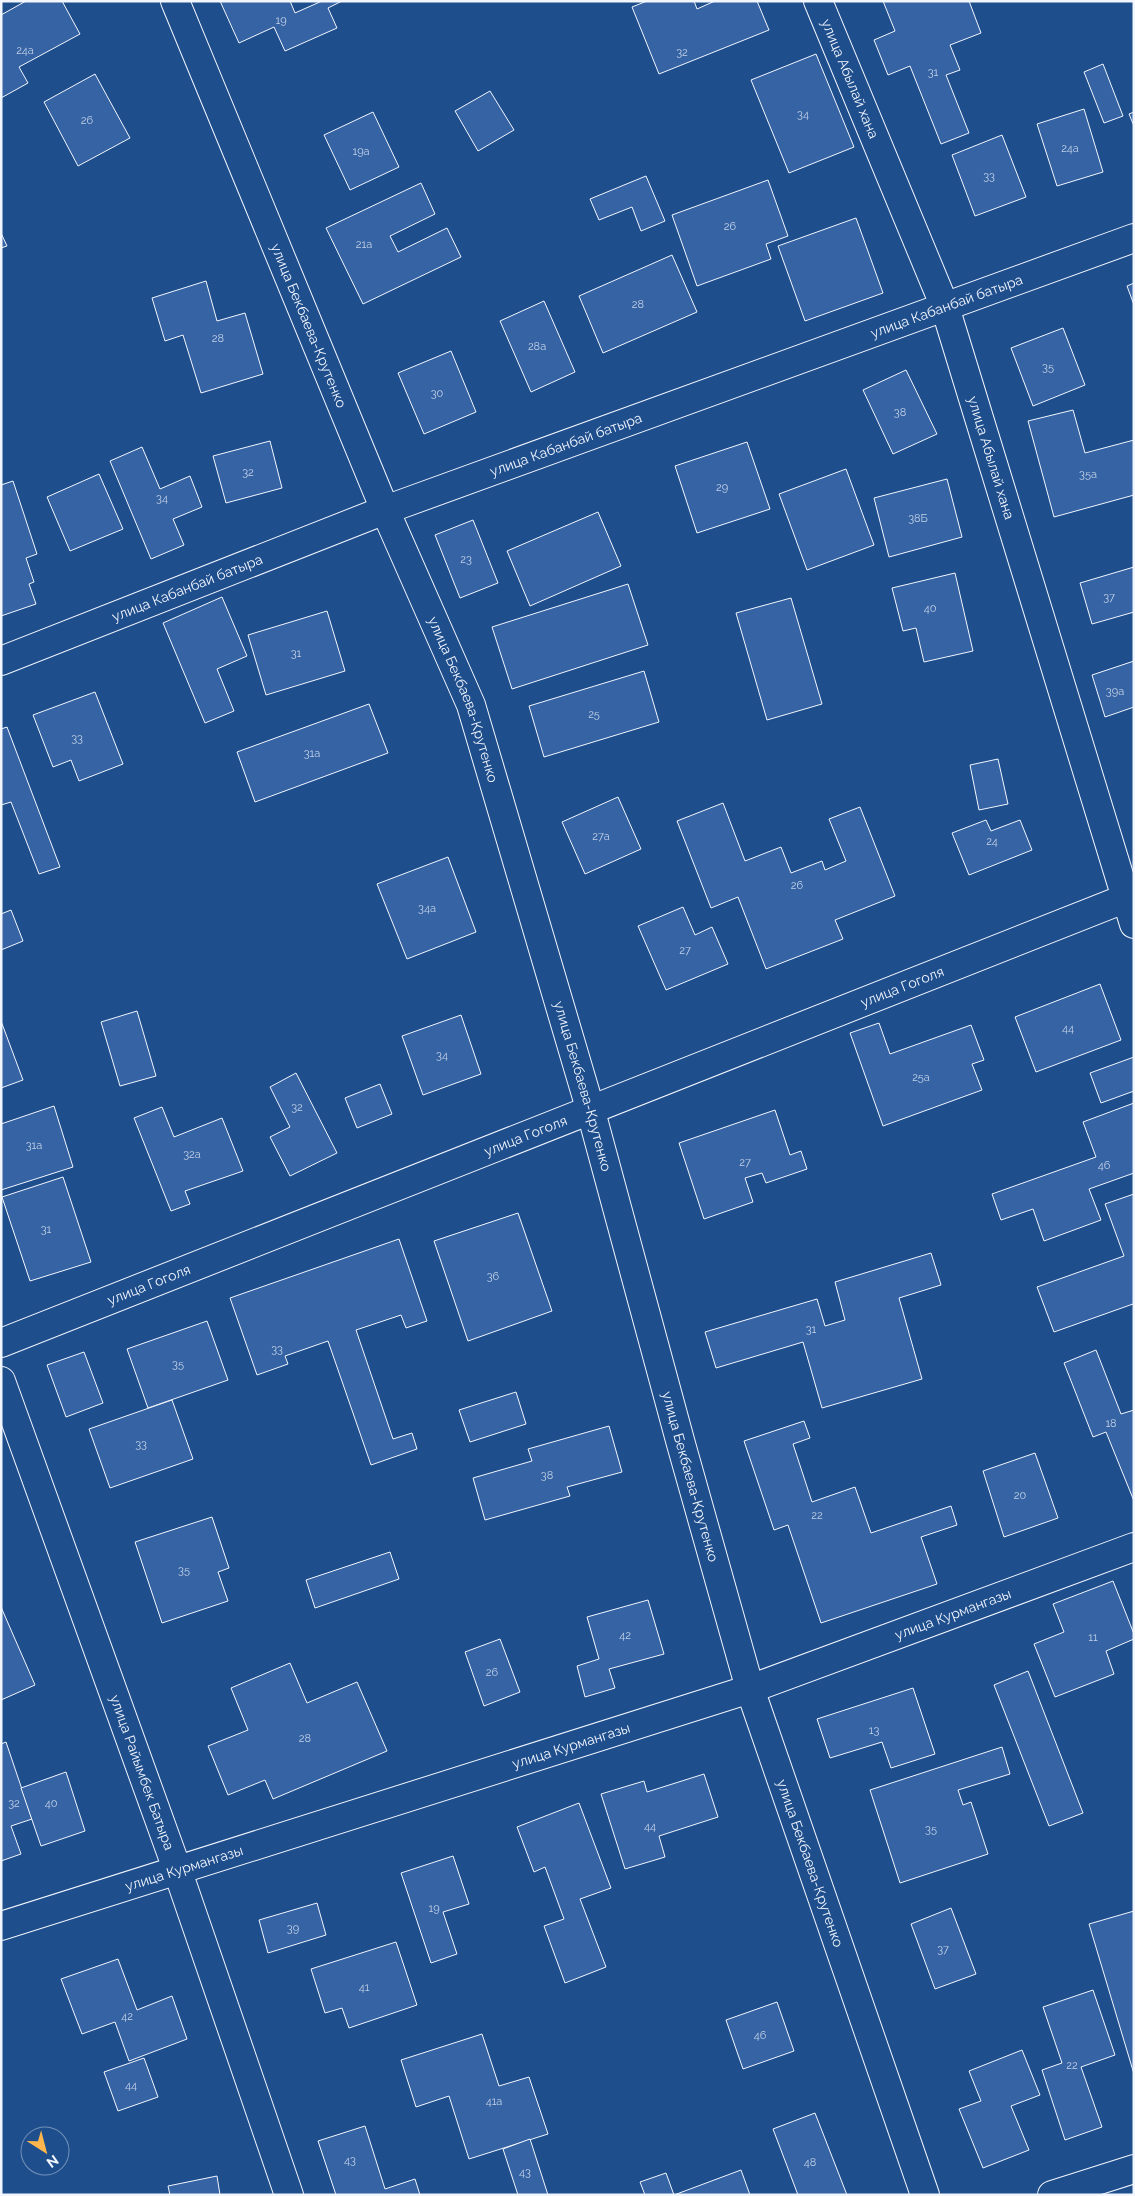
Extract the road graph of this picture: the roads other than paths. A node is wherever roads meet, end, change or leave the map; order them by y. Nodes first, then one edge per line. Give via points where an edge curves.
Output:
1 (175, 1) edge
2 (818, 1) edge
3 (1134, 238) edge
4 (945, 307) junction
5 (385, 510) junction
6 (1, 661) edge
7 (1129, 896) edge
8 (1134, 924) edge
9 (590, 1108) junction
10 (1, 1343) edge
11 (1, 1381) edge
12 (1134, 1547) edge
13 (750, 1689) junction
14 (177, 1869) junction
15 (1, 1926) edge
16 (1134, 2169) edge
17 (289, 2195) edge
18 (925, 2195) edge
19 (1052, 2195) edge

1 - 5 street, улица Бекбаева-Крутенко
2 - 4 street, улица Абылай хана
3 - 4 street, улица Кабанбай батыра
4 - 5 street, улица Кабанбай батыра
4 - 7 street, улица Абылай хана
5 - 6 street, улица Кабанбай батыра
5 - 9 street, улица Бекбаева-Крутенко via 471,705
7 - 8 street, улица Абылай хана
7 - 9 street, улица Гоголя
9 - 10 street, улица Гоголя
9 - 13 street, улица Бекбаева-Крутенко
11 - 14 street, улица Райымбек Батыра
12 - 13 street, улица Курмангазы
13 - 14 street, улица Курмангазы
13 - 18 street, улица Бекбаева-Крутенко
14 - 15 street, улица Курмангазы
14 - 17 street, улица Райымбек Батыра
16 - 19 street

